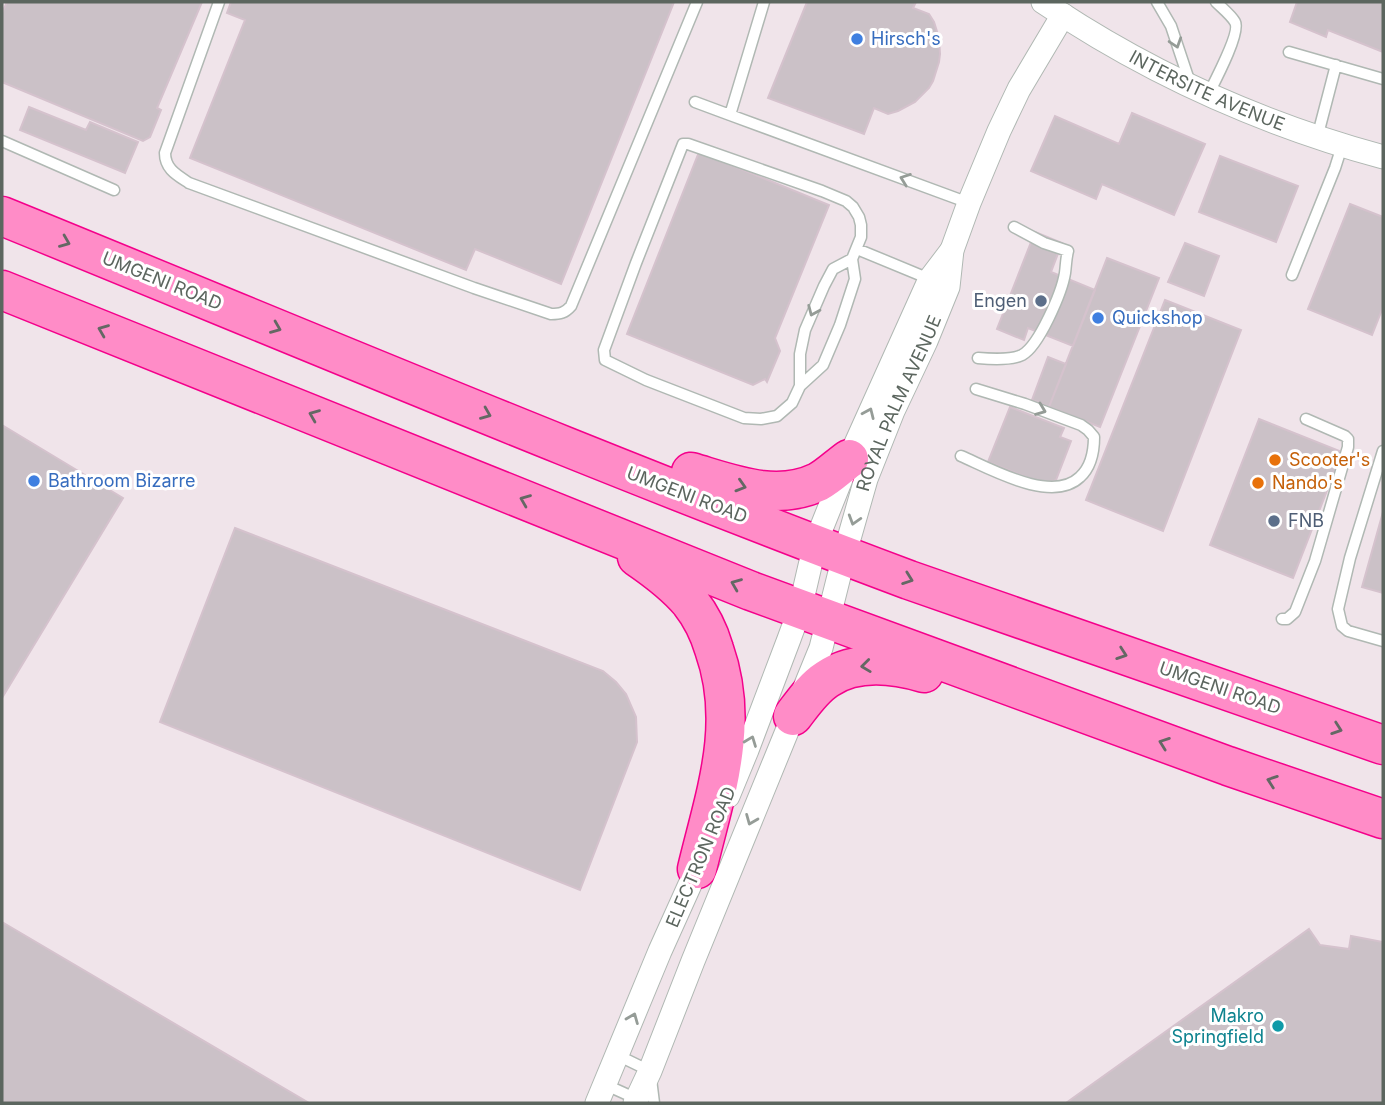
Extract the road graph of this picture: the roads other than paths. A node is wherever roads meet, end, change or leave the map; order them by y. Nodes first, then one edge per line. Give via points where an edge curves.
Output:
1 (219, 2) edge
2 (697, 2) edge
3 (764, 2) edge
4 (1043, 2) edge
5 (1157, 2) edge
6 (1216, 2) edge
7 (1063, 15) junction
8 (1289, 52) dead end
9 (1336, 65) junction
10 (1383, 79) edge
11 (1200, 91) junction
12 (695, 102) dead end
13 (730, 115) junction
14 (1317, 138) junction
15 (2, 141) edge
16 (1342, 146) junction
17 (1383, 158) edge
18 (114, 190) dead end
19 (969, 203) junction
20 (2, 216) edge
21 (1014, 227) dead end
22 (854, 254) junction
23 (1292, 275) dead end
24 (939, 283) junction
25 (2, 290) edge
26 (978, 358) dead end
27 (800, 386) junction
28 (976, 389) dead end
29 (1306, 419) dead end
30 (1383, 451) edge
31 (961, 456) dead end
32 (849, 459) junction
33 (626, 471) junction
34 (593, 527) junction
35 (829, 550) junction
36 (814, 614) junction
37 (1282, 619) dead end
38 (1383, 641) edge
39 (981, 676) junction
40 (793, 716) junction
41 (1383, 745) edge
42 (1383, 819) edge
43 (698, 869) junction
44 (617, 1055) junction
45 (650, 1071) junction
46 (602, 1094) edge
47 (642, 1102) edge

1 - 2 lane via 166,153 174,173 201,188 551,314 571,306
3 - 13 lane
4 - 7 street, INTERSITE AVENUE
5 -> 11 lane
6 - 11 lane via 1237,27
7 - 11 street, INTERSITE AVENUE
7 - 19 street, ROYAL PALM AVENUE via 1019,89
8 - 9 lane
9 - 10 lane
9 - 14 lane
11 - 14 street, INTERSITE AVENUE
12 - 13 lane
19 -> 13 lane
14 - 16 street, INTERSITE AVENUE
15 - 18 lane
16 - 17 street, INTERSITE AVENUE
16 - 23 lane
19 - 24 street, ROYAL PALM AVENUE
20 -> 33 highway, UMGENI ROAD
21 - 26 lane via 1068,251 1065,272 1040,336 1022,355
22 - 24 lane
22 - 27 lane via 855,279 830,350 823,365
22 -> 27 lane via 834,269 824,286 800,354
22 - 27 lane via 861,225 846,201 688,144 681,147 604,350 605,360 744,418 777,416
32 -> 24 street, ROYAL PALM AVENUE
24 -> 35 street, ROYAL PALM AVENUE via 926,341 866,479
34 -> 25 highway
28 -> 31 lane via 1081,425 1094,437 1093,456 1076,481 1054,488 1023,482
29 - 37 lane via 1345,436 1348,447 1315,561 1295,612
30 - 38 lane via 1338,609 1348,631
33 -> 32 highway via 682,469 753,490 779,492 821,481
32 - 35 street, ROYAL PALM AVENUE
33 - 35 highway, UMGENI ROAD
36 -> 34 highway
34 - 43 highway via 660,573 690,601 708,630 721,668 726,734
35 - 36 street
35 -> 41 highway, UMGENI ROAD
36 - 39 highway
36 - 40 street, ELECTRON ROAD via 821,648
43 -> 36 street, ELECTRON ROAD via 747,750
39 -> 40 highway via 957,679 875,665 846,669 826,680
42 -> 39 highway
40 -> 45 street, ELECTRON ROAD
44 -> 43 street, ELECTRON ROAD
44 - 45 lane
44 - 46 street, ELECTRON ROAD
45 - 47 street, ELECTRON ROAD
46 - 47 lane

